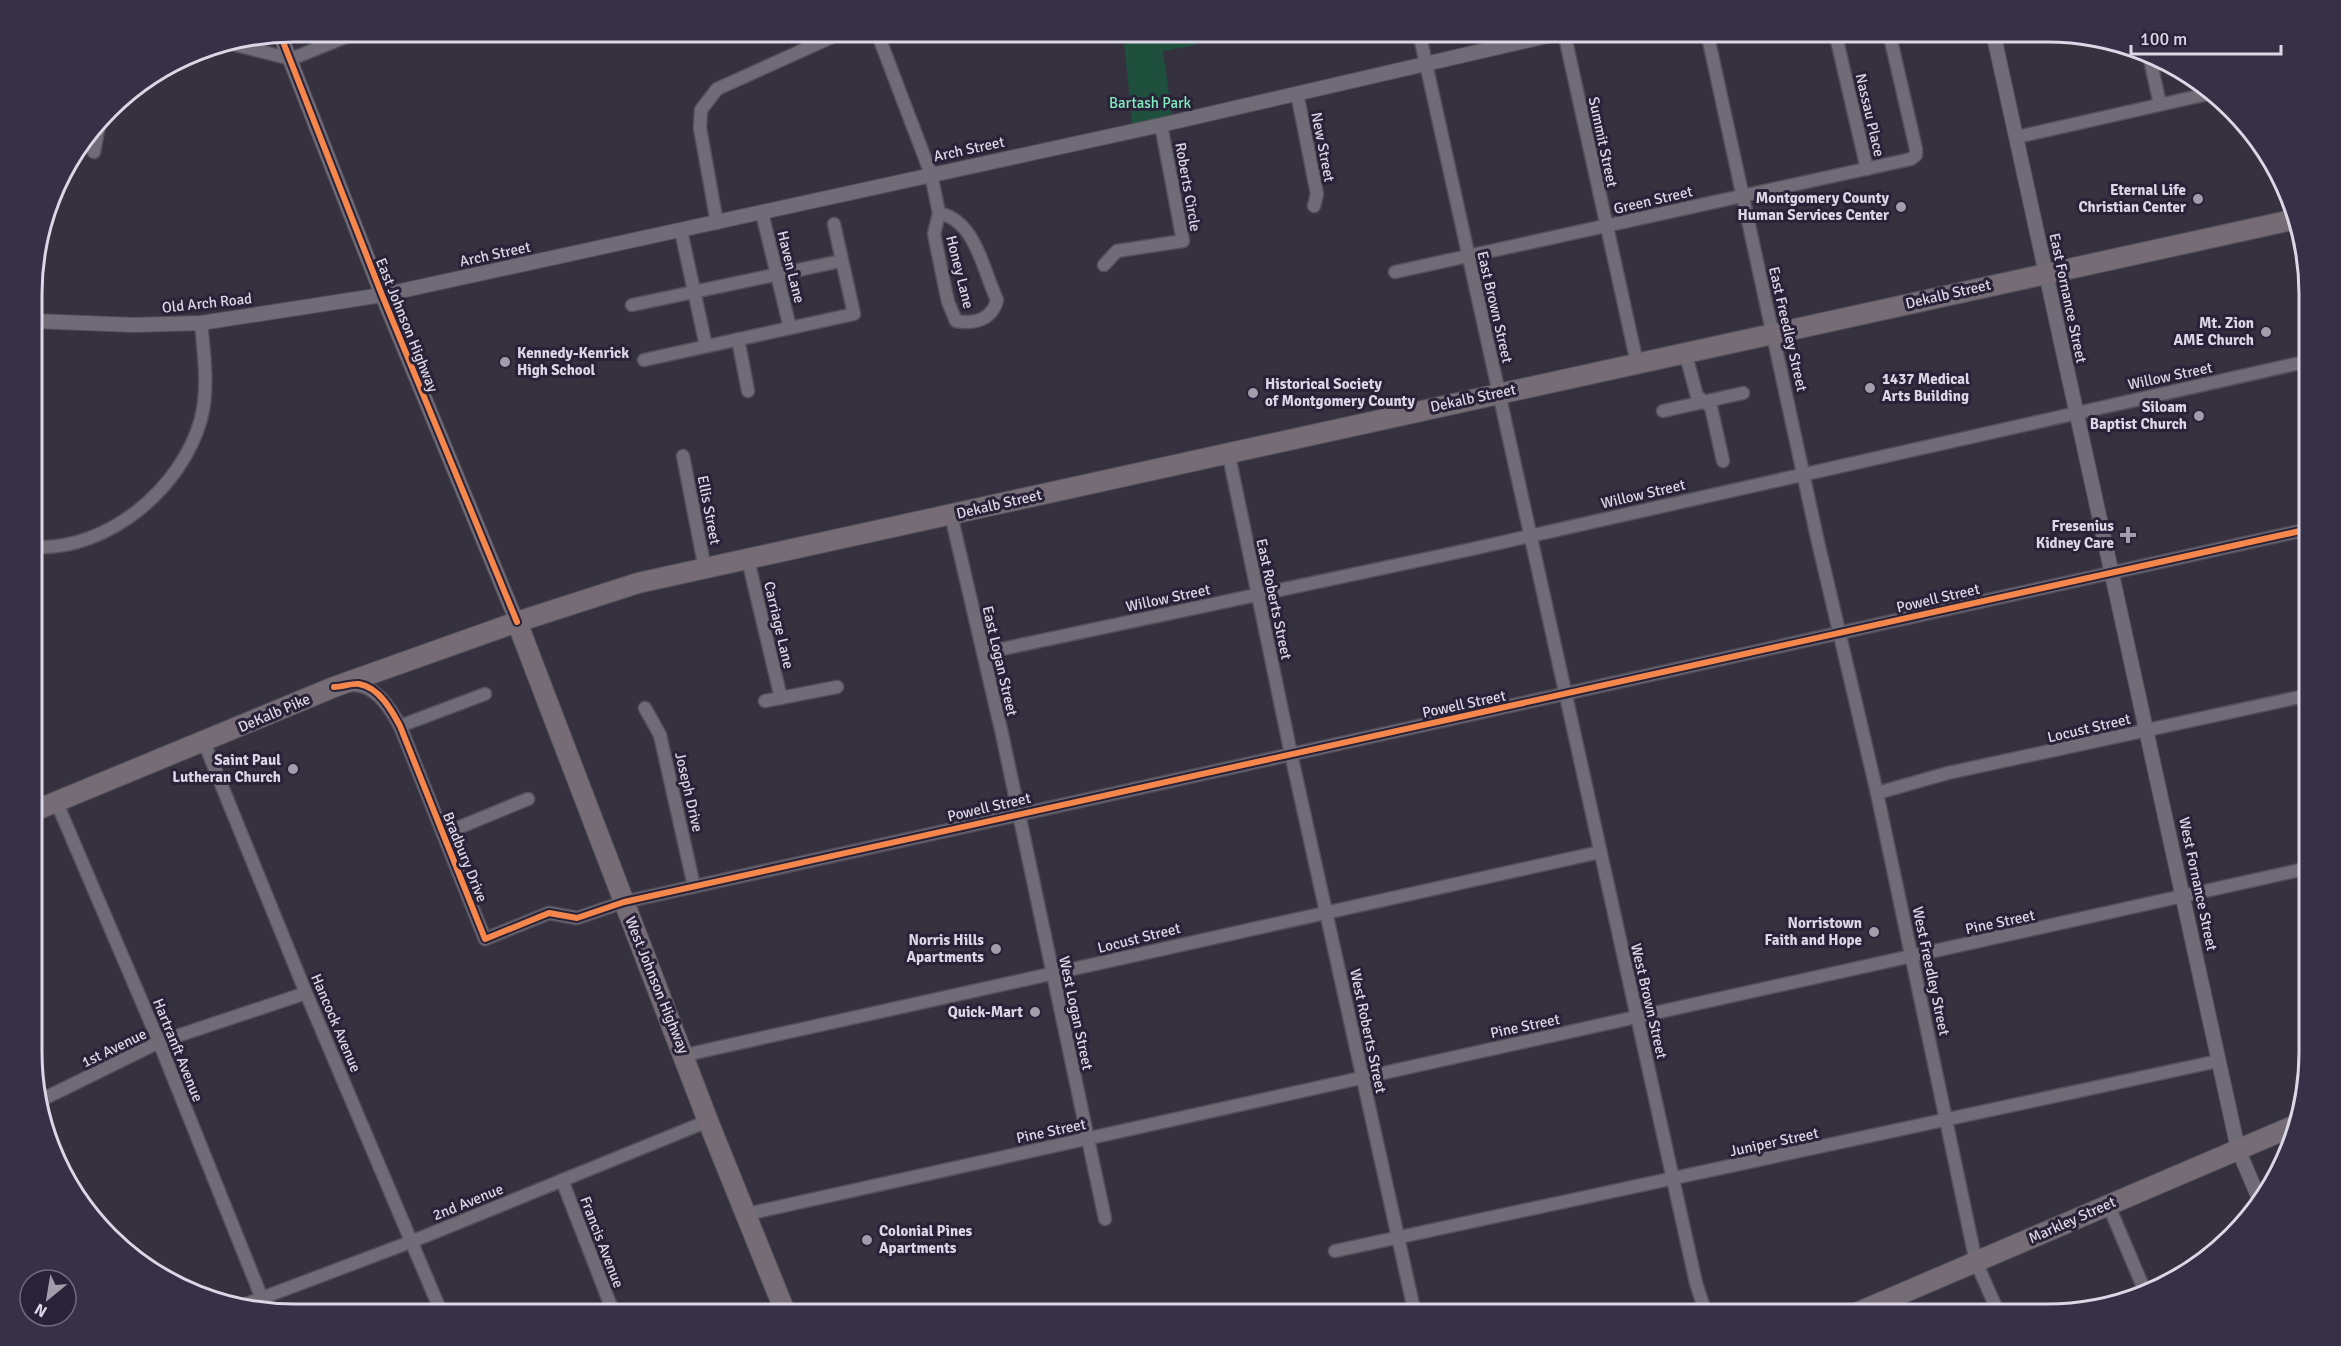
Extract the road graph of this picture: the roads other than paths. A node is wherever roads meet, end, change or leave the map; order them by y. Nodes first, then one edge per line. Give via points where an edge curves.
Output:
1 (333, 42) edge
2 (821, 42) edge
3 (881, 42) edge
4 (1422, 42) edge
5 (1521, 42) edge
6 (1566, 42) edge
7 (1709, 42) edge
8 (1837, 42) edge
9 (1891, 42) edge
10 (1994, 42) edge
11 (284, 43) edge
12 (244, 47) edge
13 (291, 59) junction
14 (1427, 64) junction
15 (2151, 65) edge
16 (1297, 93) junction
17 (2201, 95) edge
18 (2160, 104) junction
19 (1161, 125) junction
20 (2017, 137) junction
21 (97, 138) edge
22 (94, 152) dead end
23 (1867, 170) junction
24 (931, 174) junction
25 (1742, 196) junction
26 (1314, 206) dead end
27 (762, 213) junction
28 (939, 213) junction
29 (2288, 221) edge
30 (717, 223) junction
31 (834, 224) dead end
32 (1605, 226) junction
33 (681, 231) junction
34 (1468, 256) junction
35 (841, 261) junction
36 (1104, 265) dead end
37 (1395, 272) dead end
38 (2045, 272) junction
39 (777, 274) junction
40 (694, 291) junction
41 (382, 295) junction
42 (632, 305) dead end
43 (42, 321) edge
44 (201, 323) junction
45 (790, 328) junction
46 (1774, 333) junction
47 (738, 339) junction
48 (706, 346) junction
49 (1685, 352) junction
50 (644, 360) dead end
51 (1637, 363) junction
52 (2299, 363) edge
53 (748, 391) dead end
54 (1500, 392) junction
55 (1743, 393) dead end
56 (1707, 402) junction
57 (1663, 411) dead end
58 (2076, 412) junction
59 (1228, 452) junction
60 (683, 456) dead end
61 (1723, 461) dead end
62 (1804, 472) junction
63 (951, 515) junction
64 (2299, 531) edge
65 (1530, 535) junction
66 (42, 546) edge
67 (748, 560) junction
68 (705, 570) junction
69 (2112, 571) junction
70 (1257, 594) junction
71 (517, 622) junction
72 (1839, 632) junction
73 (983, 653) junction
74 (334, 687) junction
75 (837, 687) dead end
76 (485, 694) dead end
77 (1566, 694) junction
78 (2299, 697) edge
79 (781, 698) junction
80 (765, 701) dead end
81 (645, 708) dead end
82 (400, 726) junction
83 (2147, 729) junction
84 (204, 742) junction
85 (1291, 754) junction
86 (1877, 793) junction
87 (528, 799) dead end
88 (56, 801) junction
89 (42, 807) edge
90 (1019, 813) junction
91 (443, 834) junction
92 (1600, 852) junction
93 (2299, 870) edge
94 (694, 886) junction
95 (2185, 897) junction
96 (624, 902) junction
97 (1327, 911) junction
98 (1912, 957) junction
99 (1053, 974) junction
100 (306, 993) junction
101 (1637, 1017) junction
102 (159, 1042) junction
103 (685, 1055) junction
104 (2218, 1061) junction
105 (1361, 1077) junction
106 (46, 1097) edge
107 (1948, 1120) junction
108 (708, 1121) junction
109 (2287, 1130) edge
110 (1088, 1139) junction
111 (2238, 1149) junction
112 (1673, 1179) junction
113 (562, 1180) junction
114 (2256, 1192) edge
115 (2108, 1203) junction
116 (747, 1214) junction
117 (1105, 1219) dead end
118 (1399, 1238) junction
119 (413, 1241) junction
120 (1335, 1251) dead end
121 (1976, 1262) junction
122 (2142, 1285) edge
123 (262, 1298) junction
124 (255, 1301) edge
125 (264, 1302) edge
126 (438, 1304) edge
127 (610, 1304) edge
128 (782, 1304) edge
129 (1413, 1304) edge
130 (1702, 1304) edge
131 (1877, 1304) edge
132 (1995, 1304) edge

1 - 13 street
2 - 30 street via 717,89 705,102 700,128
3 - 24 street
4 - 14 street, East Brown Street
5 - 14 street, Arch Street
6 - 32 street, Summit Street
7 - 25 street, East Freedley Street
8 - 23 street, Nassau Place
9 - 23 street, Green Street via 1916,155
10 - 20 street, East Fornance Street
11 - 13 street, East Johnson Highway
12 - 13 street
13 - 41 street, East Johnson Highway
14 - 16 street, Arch Street
14 - 34 street, East Brown Street
15 - 18 street
16 - 19 street, Arch Street
16 - 26 street, New Street via 1317,194
17 - 18 street
18 - 20 street
19 - 24 street, Arch Street
19 - 36 street, Roberts Circle via 1183,241 1117,251
20 - 38 street, East Fornance Street
21 - 22 street
23 - 25 street, Green Street
24 - 27 street, Arch Street
24 - 28 street, Honey Lane
25 - 32 street, Green Street
25 - 46 street, East Freedley Street
27 - 30 street, Arch Street
27 - 39 street, Haven Lane
28 - 28 street, Honey Lane via 934,234 948,302 956,321 968,323 985,318 995,309 997,300 968,231 950,215
29 - 38 highway, Dekalb Street
30 - 33 street, Arch Street
31 - 35 street
32 - 34 street, Green Street
32 - 51 street, Summit Street
33 - 40 street
33 - 41 street, Arch Street
34 - 37 street, Green Street
34 - 54 street, East Brown Street
35 - 39 street
35 - 45 street via 854,314
38 - 46 highway, Dekalb Street
38 - 58 street, East Fornance Street
39 - 40 street
39 - 45 street, Haven Lane
40 - 42 street
40 - 48 street
41 - 44 street, Old Arch Road
41 - 71 street, East Johnson Highway
43 - 44 street, Old Arch Road
44 - 66 street via 206,379 201,417 186,457 124,521 83,539
45 - 47 street
46 - 49 highway, Dekalb Street
46 - 62 street, East Freedley Street
47 - 48 street
47 - 53 street
48 - 50 street
49 - 51 highway, Dekalb Street
49 - 56 street via 1697,396
51 - 54 highway, Dekalb Street
52 - 58 street, Willow Street
54 - 59 highway, Dekalb Street
54 - 65 street, East Brown Street
55 - 56 street
56 - 57 street
56 - 61 street
58 - 62 street, Willow Street
58 - 69 street, East Fornance Street
59 - 63 highway, Dekalb Street
59 - 70 street, East Roberts Street
60 - 68 street, Ellis Street
62 - 65 street, Willow Street
62 - 72 street, East Freedley Street
63 - 67 highway, Dekalb Street
63 - 73 street, East Logan Street
64 - 69 street, Powell Street
65 - 70 street, Willow Street
65 - 77 street, East Brown Street
67 - 68 highway, Dekalb Street
67 - 79 street, Carriage Lane
68 - 71 highway, Dekalb Street via 638,583
69 - 72 street, Powell Street
69 - 83 street, West Fornance Street
70 - 73 street, Willow Street
70 - 85 street, East Roberts Street
71 - 74 highway, DeKalb Pike
71 - 96 highway, West Johnson Highway
72 - 77 street, Powell Street
72 - 86 street, West Freedley Street
73 - 90 street, East Logan Street
74 - 82 street, Bradbury Drive via 360,684 372,691 390,708
74 - 84 highway, DeKalb Pike
75 - 79 street
76 - 82 street
77 - 85 street, Powell Street
77 - 92 street, West Brown Street
78 - 83 street, Locust Street
79 - 80 street
81 - 94 street, Joseph Drive via 660,735
82 - 91 street, Bradbury Drive
83 - 86 street, Locust Street via 1948,773
83 - 95 street, West Fornance Street
84 - 88 highway, DeKalb Pike
84 - 100 street, Hancock Avenue
85 - 90 street, Powell Street
85 - 97 street, West Roberts Street
86 - 98 street, West Freedley Street
87 - 91 street
88 - 89 highway, DeKalb Pike
88 - 102 street, Hartranft Avenue
90 - 94 street, Powell Street
90 - 99 street, West Logan Street
91 - 96 street, Bradbury Drive via 485,939 549,914 577,918
92 - 97 street, Locust Street
92 - 101 street, West Brown Street
93 - 95 street, Pine Street
94 - 96 street, Powell Street
95 - 98 street, Pine Street
95 - 104 street, West Fornance Street
96 - 103 highway, West Johnson Highway
97 - 99 street, Locust Street
97 - 105 street, West Roberts Street
98 - 101 street, Pine Street
98 - 107 street, West Freedley Street
99 - 103 street, Locust Street
99 - 110 street, West Logan Street
100 - 102 street, 1st Avenue
100 - 119 street, Hancock Avenue
101 - 105 street, Pine Street
101 - 112 street, West Brown Street
102 - 106 street, 1st Avenue
102 - 123 street, Hartranft Avenue
103 - 108 highway, West Johnson Highway
104 - 107 street, Juniper Street
104 - 111 street, West Fornance Street
105 - 110 street, Pine Street
105 - 118 street, West Roberts Street
107 - 112 street, Juniper Street
107 - 121 street, West Freedley Street
108 - 113 street, 2nd Avenue
108 - 116 highway, West Johnson Highway
109 - 111 highway, Markley Street
110 - 116 street, Pine Street
110 - 117 street, West Logan Street
111 - 114 street, West Fornance Street
111 - 115 highway, Markley Street
112 - 118 street, Juniper Street
112 - 130 street, West Brown Street
113 - 119 street, 2nd Avenue
113 - 127 street, Francis Avenue
115 - 121 highway, Markley Street
115 - 122 street
116 - 128 highway, West Johnson Highway
118 - 120 street, Juniper Street
118 - 129 street, West Roberts Street
119 - 123 street, 2nd Avenue
119 - 126 street, Hancock Avenue
121 - 131 highway, Markley Street
121 - 132 street, West Freedley Street
123 - 124 street, 2nd Avenue
123 - 125 street, Hartranft Avenue

